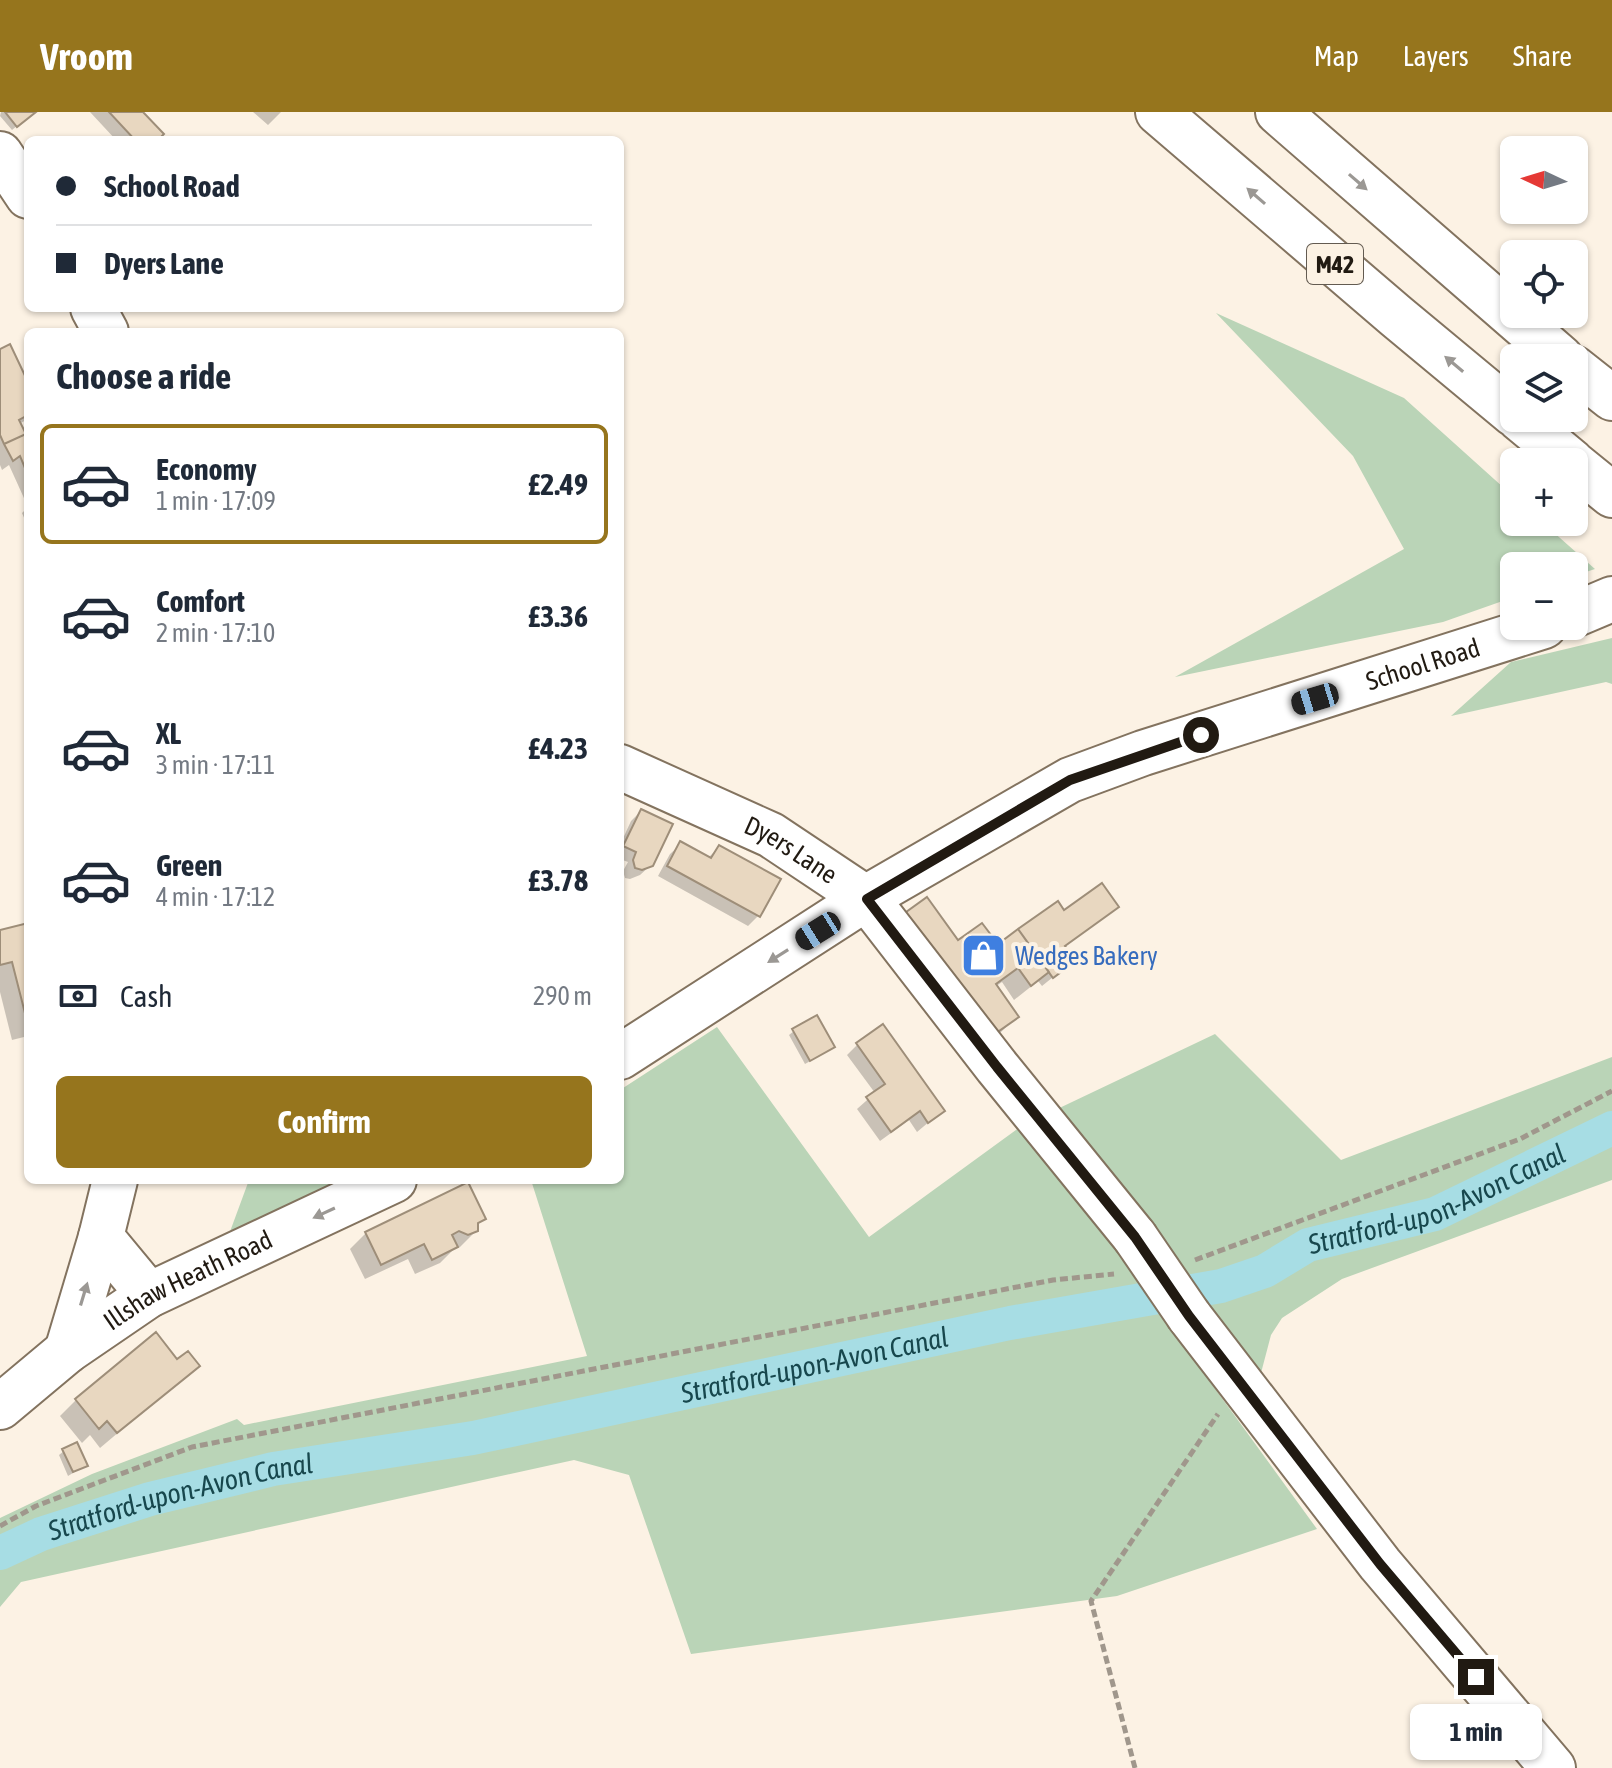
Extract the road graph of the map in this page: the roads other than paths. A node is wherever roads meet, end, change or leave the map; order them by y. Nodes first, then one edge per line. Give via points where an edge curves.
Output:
1 (1158, 112) edge
2 (1278, 112) edge
3 (0, 154) edge
4 (24, 190) edge
5 (1545, 344) edge
6 (1588, 379) edge
7 (1612, 398) edge
8 (1500, 402) edge
9 (1536, 432) edge
10 (1555, 448) edge
11 (1588, 475) edge
12 (1612, 495) edge
13 (1612, 599) edge
14 (1588, 609) edge
15 (1500, 640) edge
16 (624, 769) edge
17 (867, 899) junction
18 (624, 1054) edge
19 (114, 1184) edge
20 (385, 1184) edge
21 (101, 1237) junction
22 (149, 1295) junction
23 (67, 1351) junction
24 (0, 1407) edge
25 (1553, 1768) edge

8 -> 1 main road, M42
2 -> 5 main road
3 - 4 main road
6 - 7 main road
9 - 10 main road
11 - 12 main road
13 - 14 main road
15 - 17 main road, School Road via 1070,780
16 - 17 main road, Dyers Lane via 771,835
17 -> 18 main road
17 - 25 main road, Dyers Lane, bridge via 997,1067 1130,1255 1189,1316 1380,1564
19 - 21 main road
20 -> 22 main road, Illshaw Heath Road
21 - 22 main road
23 -> 21 main road
22 - 23 main road, Illshaw Heath Road
23 - 24 main road, Illshaw Heath Road

